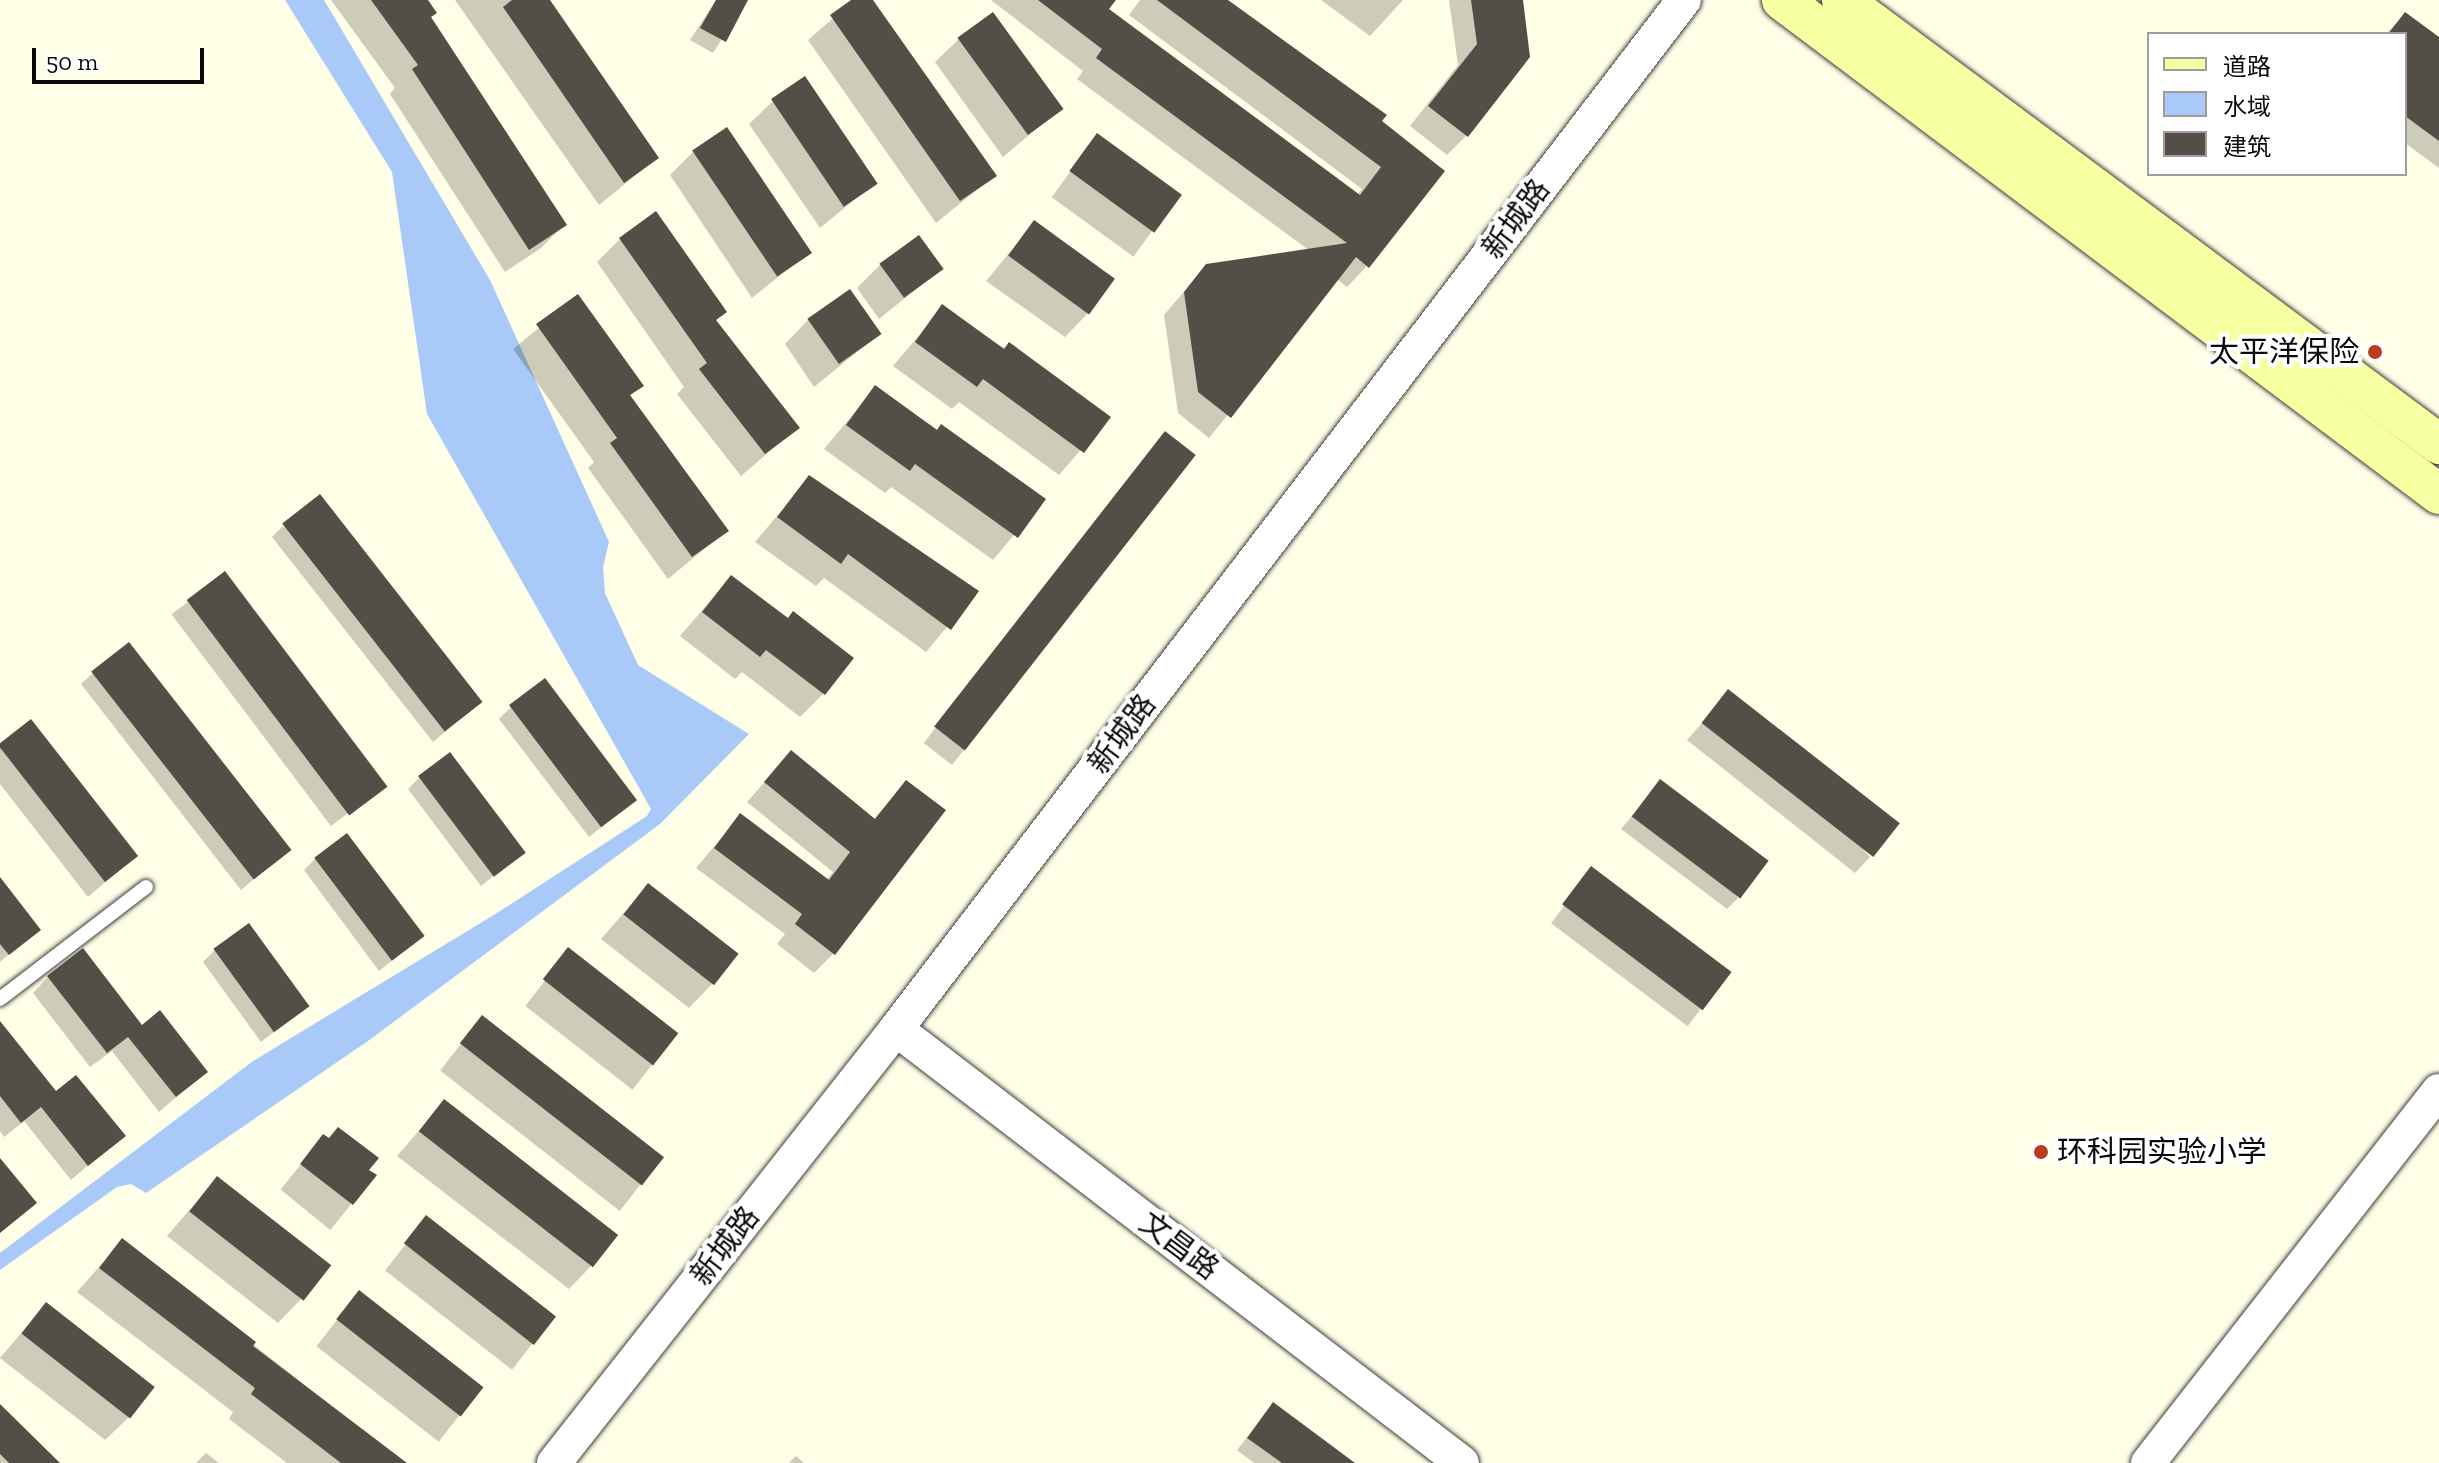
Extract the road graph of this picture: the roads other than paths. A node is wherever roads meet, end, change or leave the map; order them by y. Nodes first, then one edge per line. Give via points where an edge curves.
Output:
1 (1684, 0) edge
2 (1782, 0) edge
3 (1842, 0) edge
4 (2439, 444) edge
5 (2439, 494) edge
6 (146, 887) dead end
7 (0, 999) edge
8 (896, 1029) junction
9 (2439, 1091) edge
10 (554, 1463) edge
11 (1462, 1463) edge
12 (2148, 1463) edge

1 - 8 street, 新城路
2 - 5 main road
3 - 4 main road
6 - 7 lane
8 - 10 street, 新城路
8 - 11 street, 文昌路
9 - 12 street

